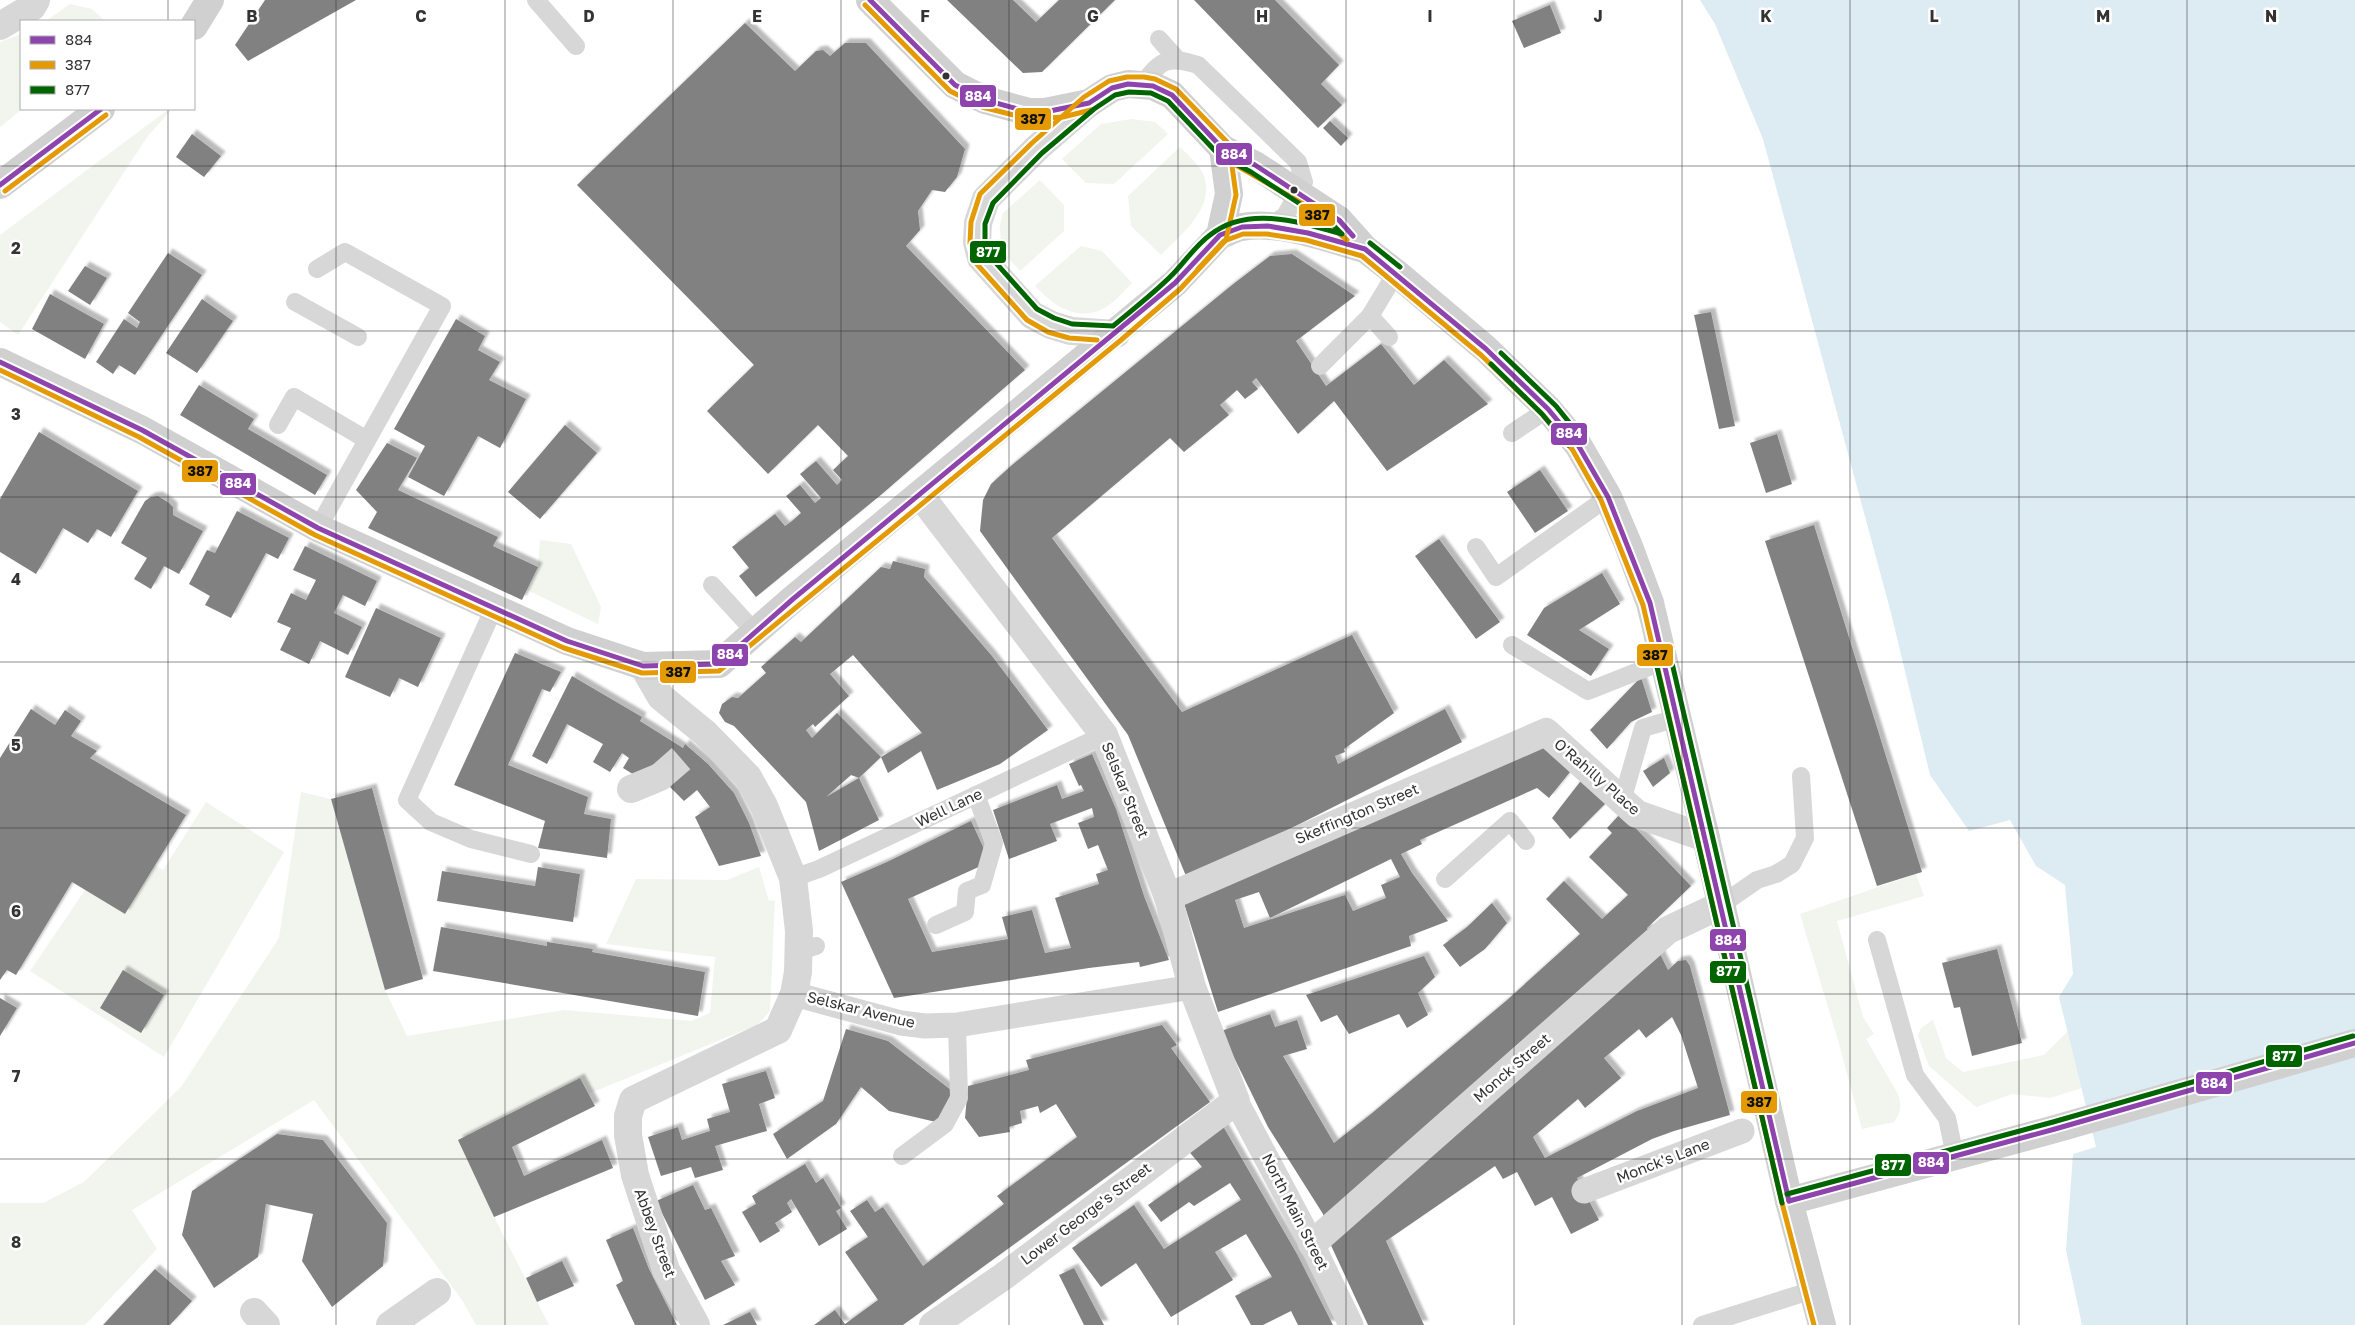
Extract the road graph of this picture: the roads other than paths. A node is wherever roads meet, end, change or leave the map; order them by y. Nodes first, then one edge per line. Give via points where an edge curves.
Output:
1 (36, 0) edge
2 (210, 0) edge
3 (536, 0) edge
4 (870, 0) edge
5 (195, 24) edge
6 (0, 26) edge
7 (1159, 39) dead end
8 (576, 46) dead end
9 (1177, 59) junction
10 (1143, 84) junction
11 (1089, 103) junction
12 (100, 110) edge
13 (1224, 149) junction
14 (0, 185) edge
15 (1298, 193) junction
16 (1268, 226) junction
17 (1220, 235) junction
18 (1365, 249) junction
19 (316, 269) dead end
20 (1396, 273) junction
21 (295, 302) dead end
22 (1370, 316) junction
23 (1116, 334) junction
24 (358, 337) dead end
25 (1389, 337) dead end
26 (0, 362) edge
27 (1320, 366) dead end
28 (1548, 409) junction
29 (278, 425) dead end
30 (1512, 432) dead end
31 (367, 440) junction
32 (920, 495) junction
33 (1608, 498) junction
34 (318, 528) junction
35 (1476, 547) dead end
36 (712, 585) dead end
37 (494, 608) junction
38 (755, 632) junction
39 (1512, 645) dead end
40 (1664, 661) junction
41 (643, 666) junction
42 (1677, 718) junction
43 (1546, 732) joint
44 (1104, 735) junction
45 (1801, 776) dead end
46 (660, 778) tunnel mouth
47 (631, 790) dead end
48 (976, 795) junction
49 (1622, 801) junction
50 (1706, 838) junction
51 (1526, 841) dead end
52 (530, 854) dead end
53 (794, 878) junction
54 (1445, 879) dead end
55 (1168, 897) junction
56 (1721, 905) junction
57 (936, 925) dead end
58 (1877, 940) dead end
59 (1192, 988) junction
60 (794, 994) junction
61 (957, 1025) junction
62 (2355, 1043) edge
63 (1236, 1101) junction
64 (1742, 1131) dead end
65 (628, 1136) joint
66 (902, 1156) dead end
67 (1955, 1156) junction
68 (1584, 1191) dead end
69 (1789, 1201) junction
70 (1312, 1244) junction
71 (1813, 1290) junction
72 (438, 1292) dead end
73 (390, 1325) edge
74 (696, 1325) edge
75 (934, 1325) edge
76 (1352, 1325) edge
77 (1702, 1325) edge
78 (1822, 1325) edge

1 - 6 street via 32,7
2 - 5 main road
3 - 8 lane
4 - 11 main road via 955,85 985,100 1029,112 1062,110
7 - 9 lane
9 - 10 lane via 1155,68
9 - 15 lane via 1198,65 1298,162 1304,182
10 - 11 main road via 1112,88
10 - 13 main road via 1172,95
11 - 23 street via 1036,148 986,199 978,223 974,260 1032,315 1051,325 1071,331
12 - 14 main road
13 - 15 main road
13 - 17 main road via 1229,194
15 - 16 lane via 1285,216
15 - 18 main road via 1339,220
16 - 17 main road via 1242,227
16 - 18 main road
17 - 23 main road via 1175,283
18 - 20 main road
19 - 31 lane via 345,252 442,306
20 - 22 lane
20 - 28 main road via 1486,349
21 - 24 lane
22 - 25 lane
22 - 27 lane
23 - 32 main road
26 - 34 main road via 142,430
28 - 30 lane
28 - 33 main road via 1578,446
29 - 31 lane via 294,397
31 - 34 lane
32 - 38 main road
32 - 44 street, Selskar Street
33 - 35 lane via 1496,577
33 - 40 main road via 1650,602
34 - 37 main road
36 - 38 lane
37 - 41 main road via 567,641
37 - 52 lane via 406,800 431,822 471,839
38 - 41 main road via 719,664
39 - 40 lane via 1588,691
40 - 42 main road
41 - 53 street via 660,697 698,741 748,777 764,806
42 - 49 lane via 1643,728
42 - 50 main road
43 - 49 street, O'Rahilly Place
43 - 55 street, Skeffington Street
44 - 48 lane, Well Lane
44 - 55 street, Selskar Street
45 - 56 lane via 1805,838 1792,864 1776,874 1756,880
46 - 47 street
48 - 53 lane, Well Lane
48 - 57 lane via 994,843 982,885 967,891 965,912
49 - 50 street, O'Rahilly Place via 1637,814
50 - 56 main road
51 - 54 lane via 1510,821
53 - 60 street via 807,949
55 - 59 street, Selskar Street
56 - 69 main road
56 - 70 street, Monck Street via 1668,930
58 - 67 lane via 1915,1075 1947,1118
59 - 61 street, Selskar Avenue
59 - 63 street, Selskar Street
60 - 61 street, Selskar Avenue via 901,1023
60 - 65 street, Selskar Avenue via 778,1030 633,1100 628,1116
61 - 66 lane via 959,1098 945,1124
62 - 67 main road
63 - 70 street, North Main Street
63 - 75 street, Lower George's Street
64 - 68 street, Monck's Lane
65 - 74 street, Abbey Street via 635,1175 666,1270
67 - 69 main road
69 - 71 main road
70 - 76 street, North Main Street
71 - 77 lane
71 - 78 main road
72 - 73 street

